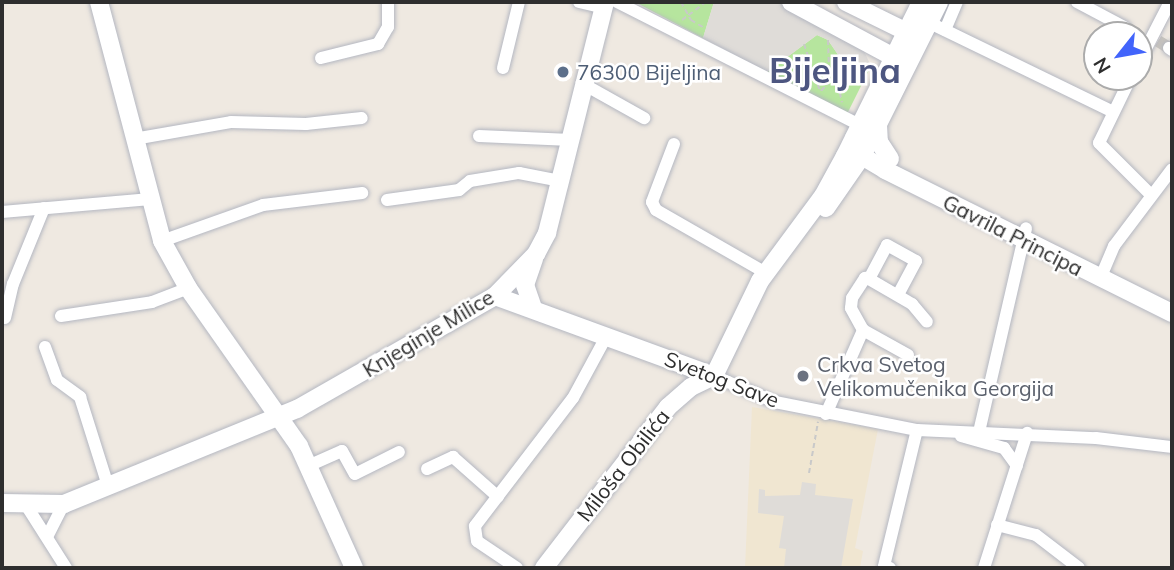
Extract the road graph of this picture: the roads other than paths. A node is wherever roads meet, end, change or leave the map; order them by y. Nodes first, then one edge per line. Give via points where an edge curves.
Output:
1 (99, 2) edge
2 (388, 2) edge
3 (519, 2) edge
4 (579, 2) edge
5 (791, 2) edge
6 (846, 2) edge
7 (921, 2) edge
8 (939, 2) edge
9 (957, 2) edge
10 (1077, 2) edge
11 (1170, 2) edge
12 (609, 4) edge
13 (1113, 21) edge
14 (926, 31) junction
15 (1157, 43) edge
16 (321, 58) dead end
17 (902, 61) junction
18 (503, 68) dead end
19 (584, 85) junction
20 (1124, 91) edge
21 (1113, 112) junction
22 (362, 118) dead end
23 (644, 118) dead end
24 (479, 136) dead end
25 (134, 139) junction
26 (572, 140) junction
27 (860, 143) junction
28 (674, 144) dead end
29 (887, 165) junction
30 (1172, 169) edge
31 (561, 181) junction
32 (839, 192) junction
33 (362, 194) dead end
34 (1151, 195) junction
35 (150, 199) junction
36 (387, 200) dead end
37 (44, 208) junction
38 (2, 212) edge
39 (1024, 233) junction
40 (795, 236) junction
41 (162, 241) junction
42 (536, 254) junction
43 (766, 273) junction
44 (1103, 273) junction
45 (869, 279) junction
46 (188, 288) junction
47 (898, 295) junction
48 (495, 296) junction
49 (1172, 300) edge
50 (533, 309) junction
51 (1172, 313) edge
52 (61, 316) dead end
53 (5, 318) dead end
54 (927, 322) dead end
55 (863, 330) junction
56 (606, 337) junction
57 (45, 347) dead end
58 (908, 355) dead end
59 (676, 362) junction
60 (714, 376) junction
61 (681, 394) junction
62 (823, 413) junction
63 (279, 417) junction
64 (917, 430) junction
65 (979, 432) junction
66 (1027, 433) junction
67 (954, 434) junction
68 (1172, 447) edge
69 (399, 452) dead end
70 (308, 466) junction
71 (1017, 466) junction
72 (427, 470) dead end
73 (108, 486) junction
74 (498, 496) junction
75 (2, 503) edge
76 (64, 504) junction
77 (26, 505) junction
78 (997, 525) junction
79 (48, 535) junction
80 (66, 568) edge
81 (354, 568) edge
82 (517, 568) edge
83 (544, 568) edge
84 (890, 568) edge
85 (984, 568) edge
86 (1079, 568) edge

1 - 25 street
2 - 16 street via 388,27 378,44
3 - 18 street
4 - 12 street
5 - 17 street
6 - 14 street
7 - 14 street
8 - 14 street
9 - 14 street
10 - 13 street
11 - 15 street
12 - 19 street, Knjeginje Milice
12 - 27 street via 843,118
14 - 17 street
14 - 21 street
17 - 27 street
19 - 23 street
19 - 26 street, Knjeginje Milice
20 - 21 street
21 - 34 street via 1099,143
22 - 25 street via 306,124 231,122
24 - 26 street
25 - 35 street
26 - 31 street, Knjeginje Milice
27 - 29 street, Gavrila Principa
27 - 29 street via 880,142
27 - 32 street
27 - 40 street
28 - 43 street via 652,202 656,210
29 - 32 street via 862,175
29 - 39 street, Gavrila Principa
30 - 34 street
31 - 36 street via 519,173 470,180 460,190
31 - 42 street, Knjeginje Milice via 547,233
32 - 40 street
33 - 41 street via 263,205
34 - 44 street via 1114,246
35 - 37 street
35 - 41 street
37 - 38 street
37 - 53 street via 13,284
39 - 44 street, Gavrila Principa
39 - 65 street
40 - 43 street
41 - 46 street
42 - 48 street, Knjeginje Milice
42 - 50 street via 525,285
43 - 60 street
44 - 49 street, Gavrila Principa
44 - 51 street, Gavrila Principa
45 - 47 street
45 - 47 street via 887,245 916,261
45 - 55 street via 865,278 851,303
46 - 52 street via 152,302
46 - 63 street
47 - 54 street
48 - 50 street, Svetog Save
48 - 63 street, Knjeginje Milice
50 - 56 street, Svetog Save
55 - 58 street
55 - 62 street
56 - 59 street, Svetog Save
56 - 74 street via 573,398
57 - 73 street via 57,380 80,397
59 - 60 street, Svetog Save
59 - 61 street via 682,374
60 - 61 street, Miloša Obilića
60 - 62 street, Svetog Save via 775,402
61 - 83 street, Miloša Obilića
62 - 64 street, Svetog Save
63 - 70 street
63 - 73 street, Knjeginje Milice
64 - 67 street, Svetog Save
64 - 84 street via 884,566
65 - 66 street, Svetog Save
65 - 67 street, Svetog Save
66 - 68 street, Svetog Save
66 - 71 street
67 - 71 street via 1004,448
69 - 70 street via 355,474 342,451
70 - 81 street
71 - 78 street
72 - 74 street via 453,457
73 - 76 street, Knjeginje Milice
74 - 82 street via 473,535
75 - 77 street
76 - 77 street
76 - 79 street
77 - 79 street
78 - 85 street
78 - 86 street via 1036,535
79 - 80 street

